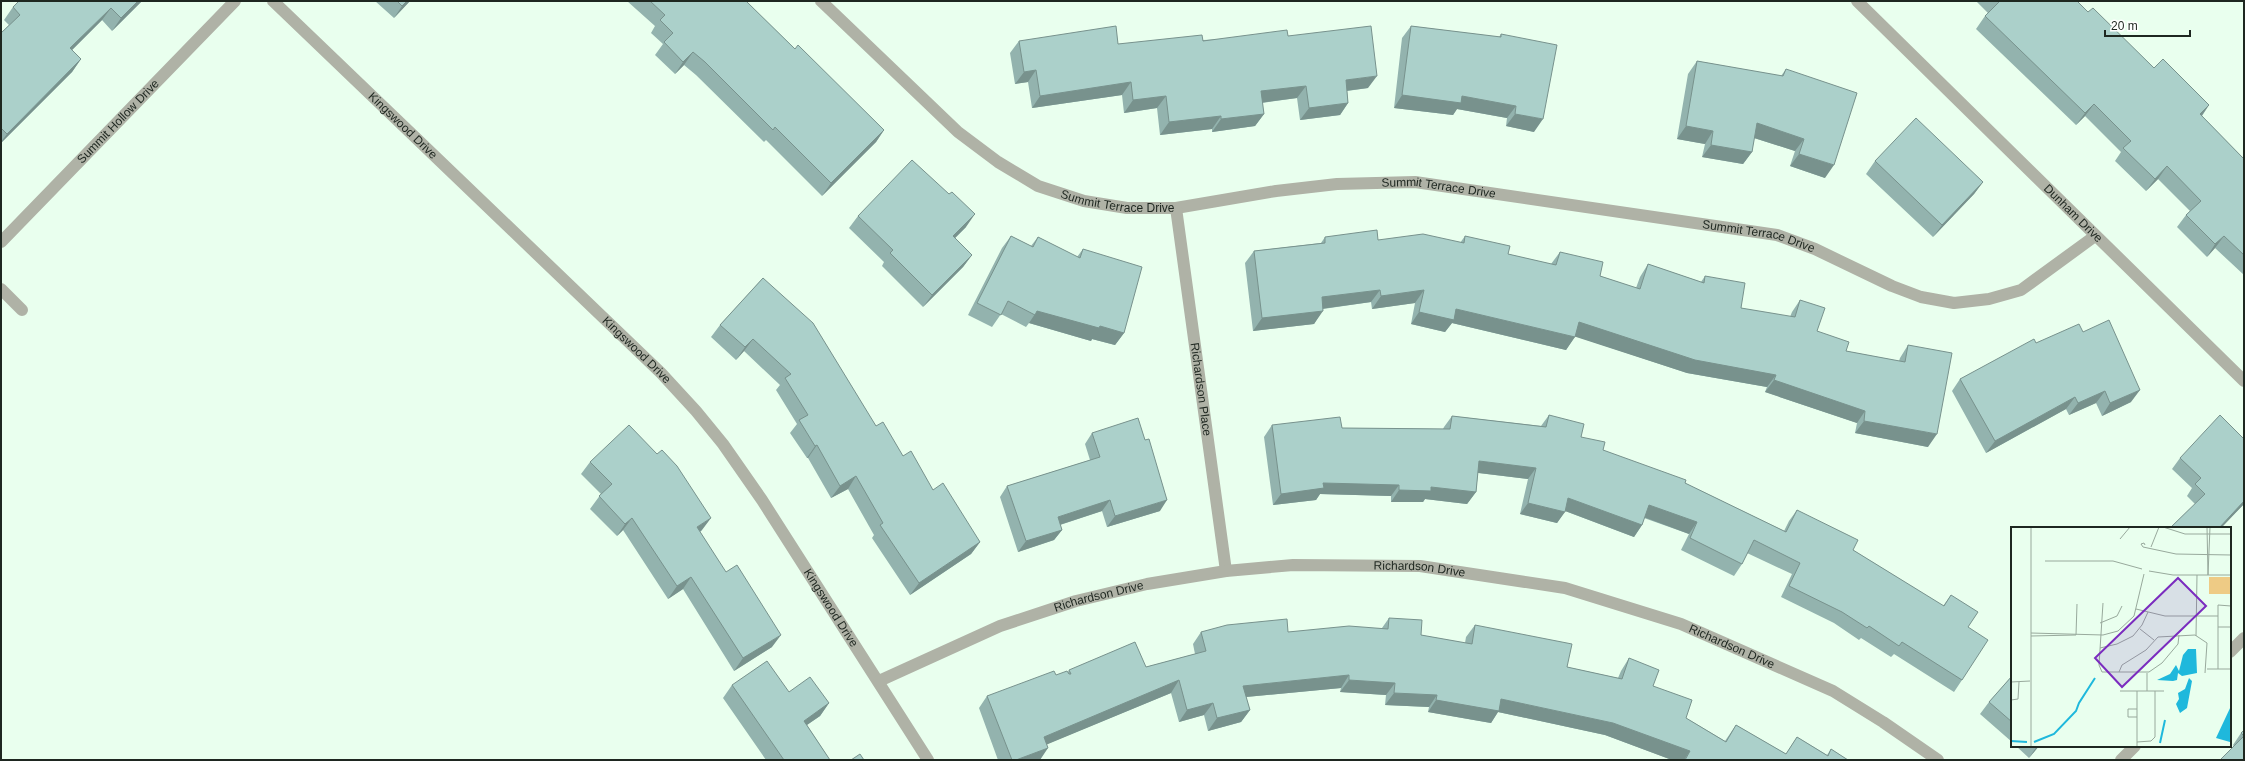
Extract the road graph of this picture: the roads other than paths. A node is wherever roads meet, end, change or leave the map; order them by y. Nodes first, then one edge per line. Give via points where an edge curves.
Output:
1 (235, 1) edge
2 (273, 1) edge
3 (821, 1) edge
4 (1857, 1) edge
5 (1176, 208) junction
6 (2095, 236) junction
7 (1, 242) edge
8 (1, 289) edge
9 (22, 310) dead end
10 (2244, 381) edge
11 (1226, 571) junction
12 (2244, 638) edge
13 (2231, 651) edge
14 (879, 681) junction
15 (2135, 747) edge
16 (928, 760) edge
17 (1938, 760) edge
18 (2121, 760) edge

1 - 7 street, Summit Hollow Drive
2 - 14 street, Kingswood Drive via 661,373 696,411 723,444 762,500
3 - 5 street, Summit Terrace Drive via 958,132 998,162 1038,186 1105,205 1127,208
4 - 6 street, Dunham Drive
5 - 6 street, Summit Terrace Drive via 1276,191 1337,184 1415,182 1777,235 1815,249 1921,297 1954,302 1989,299 2021,290
5 - 11 street, Richardson Place
6 - 10 street, Dunham Drive
8 - 9 street
11 - 14 street, Richardson Drive via 1147,584 1062,606 1000,626
11 - 17 street, Richardson Drive via 1293,565 1420,566 1565,588 1682,624 1833,691
12 - 13 street
14 - 16 street, Kingswood Drive
15 - 18 street

